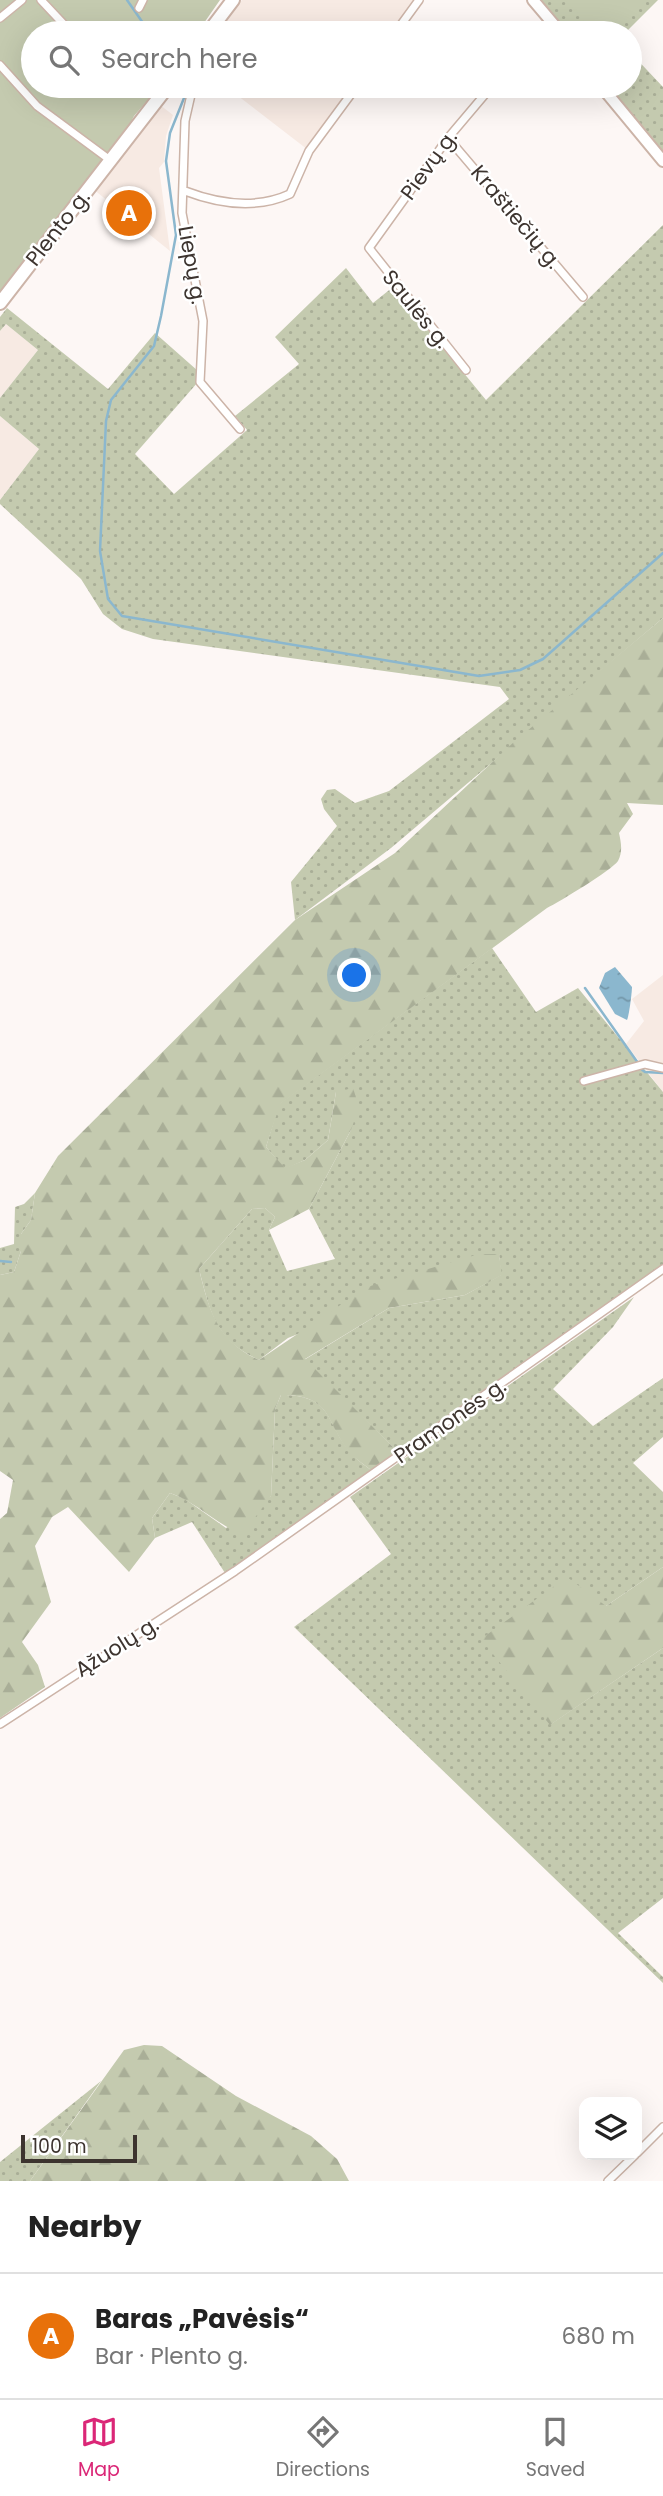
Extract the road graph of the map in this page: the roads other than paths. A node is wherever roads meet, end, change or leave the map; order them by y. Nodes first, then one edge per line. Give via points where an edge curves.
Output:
1 (22, 0) edge
2 (41, 0) edge
3 (227, 0) edge
4 (233, 0) edge
5 (419, 0) edge
6 (533, 0) edge
7 (221, 15) junction
8 (0, 18) edge
9 (61, 21) edge
10 (217, 21) edge
11 (404, 21) edge
12 (551, 21) edge
13 (0, 65) edge
14 (21, 88) edge
15 (30, 98) edge
16 (158, 98) edge
17 (190, 98) edge
18 (348, 98) edge
19 (482, 98) edge
20 (611, 98) edge
21 (448, 138) junction
22 (110, 160) junction
23 (663, 161) edge
24 (185, 191) junction
25 (369, 248) joint
26 (583, 297) dead end
27 (0, 303) edge
28 (466, 370) dead end
29 (240, 429) dead end
30 (663, 1068) edge
31 (584, 1081) dead end
32 (663, 1269) edge
33 (235, 1571) joint
34 (0, 1724) edge
35 (663, 2127) edge
36 (642, 2148) edge
37 (630, 2160) edge
38 (608, 2181) edge

1 - 8 street
2 - 9 street
3 - 7 highway
4 - 7 highway
5 - 11 street
6 - 12 main road
7 - 10 highway
13 - 14 street
15 - 22 street
16 - 22 highway, Plento g.
17 - 24 street, Liepų g. via 185,121
18 - 24 street via 309,151 290,194 239,204
19 - 21 street, Pievų g.
20 - 23 main road
21 - 25 street, Pievų g.
21 - 26 street, Kraštiečių g.
22 - 27 highway, Plento g.
24 - 29 street, Liepų g. via 185,234 203,321 200,382
25 - 28 street, Saulės g.
30 - 31 street via 645,1064
32 - 33 street, Pramonės g.
33 - 34 street, Ąžuolų g.
35 - 36 street
37 - 38 street

